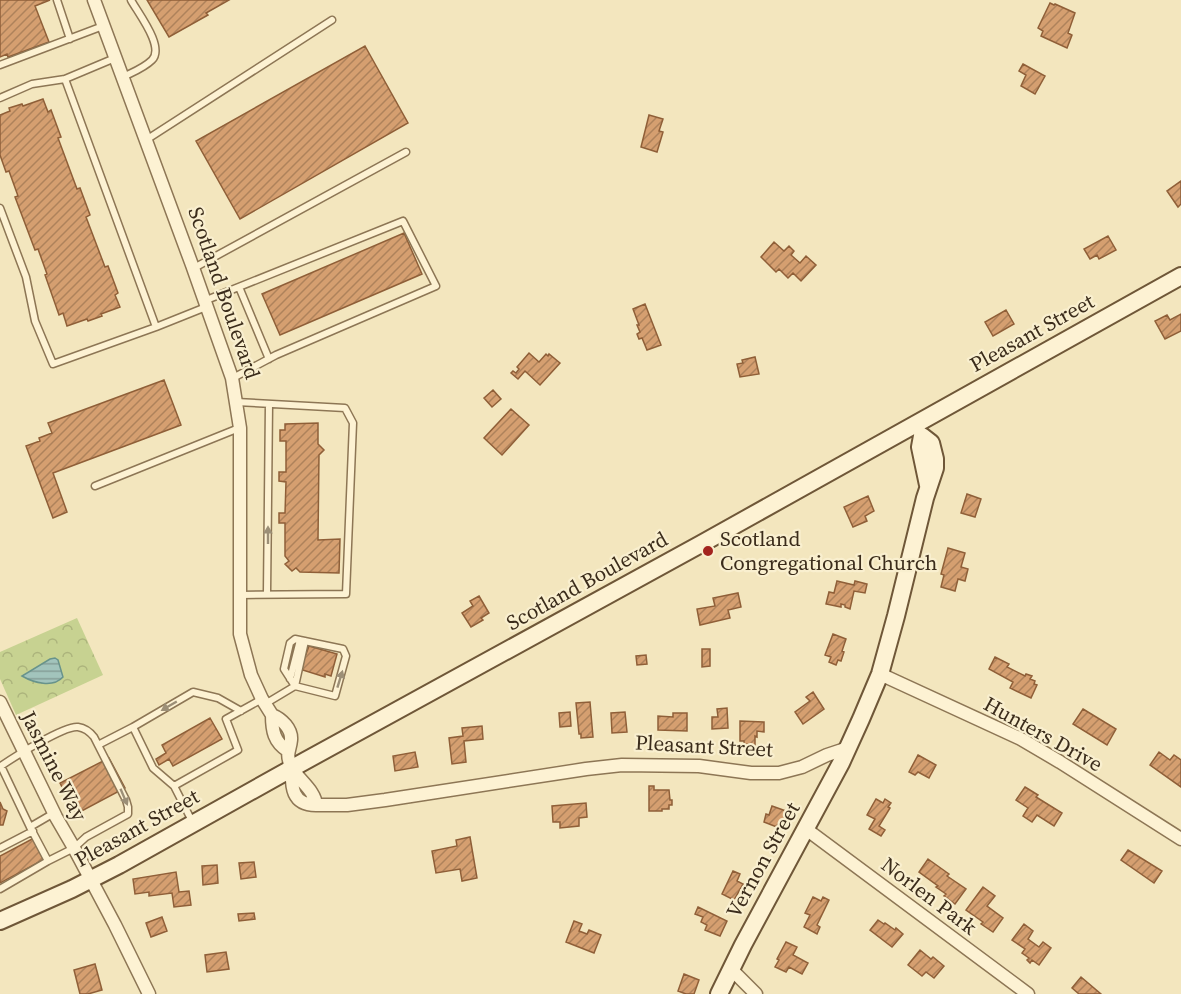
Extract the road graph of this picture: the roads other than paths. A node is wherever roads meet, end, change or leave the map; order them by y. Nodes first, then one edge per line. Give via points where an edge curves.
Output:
1 (57, 0) edge
2 (94, 0) edge
3 (131, 0) edge
4 (332, 20) dead end
5 (104, 26) junction
6 (70, 39) junction
7 (115, 58) junction
8 (0, 65) edge
9 (122, 77) junction
10 (65, 79) junction
11 (0, 98) edge
12 (146, 140) junction
13 (406, 152) dead end
14 (0, 208) edge
15 (193, 269) junction
16 (1181, 276) edge
17 (239, 287) junction
18 (205, 304) junction
19 (156, 327) junction
20 (269, 359) junction
21 (232, 378) junction
22 (236, 402) junction
23 (268, 404) junction
24 (240, 428) junction
25 (920, 429) junction
26 (95, 486) dead end
27 (267, 594) junction
28 (240, 595) junction
29 (303, 641) junction
30 (880, 674) junction
31 (295, 686) junction
32 (263, 701) junction
33 (0, 702) edge
34 (241, 711) junction
35 (133, 727) junction
36 (98, 745) junction
37 (848, 748) junction
38 (24, 751) junction
39 (292, 768) junction
40 (174, 786) junction
41 (54, 813) junction
42 (193, 824) junction
43 (32, 829) junction
44 (806, 829) junction
45 (1181, 839) edge
46 (0, 848) edge
47 (74, 848) junction
48 (48, 861) junction
49 (91, 880) junction
50 (0, 890) edge
51 (0, 921) edge
52 (731, 969) junction
53 (149, 994) edge
54 (719, 994) edge
55 (756, 994) edge
56 (1028, 994) edge

1 - 6 lane
2 - 5 street, Scotland Boulevard
3 - 9 lane via 157,50 153,59
4 - 12 lane
5 - 6 lane
5 - 7 street, Scotland Boulevard
6 - 8 lane
7 - 9 street, Scotland Boulevard
7 - 10 lane
9 - 12 street, Scotland Boulevard
10 - 11 lane via 32,84
10 - 19 lane
12 - 15 street, Scotland Boulevard
13 - 15 lane
14 - 19 lane via 26,277 35,321 53,364
15 - 18 street, Scotland Boulevard
16 - 25 main road, Pleasant Street
17 - 18 lane
17 - 20 lane
17 - 20 lane via 403,221 436,286
18 - 19 lane
18 - 21 street, Scotland Boulevard
20 - 21 lane
21 - 22 street, Scotland Boulevard
22 - 23 lane
22 - 24 street, Scotland Boulevard
27 -> 23 lane
23 - 27 lane via 345,408 353,423 346,594
24 - 26 lane
24 - 28 street, Scotland Boulevard
25 - 30 main road via 931,443 935,468
25 - 39 main road, Scotland Boulevard
27 - 28 lane
28 - 32 street, Scotland Boulevard via 240,634 250,675
29 - 31 lane
29 - 31 lane via 295,639 290,643 284,669
31 -> 29 lane via 334,696 346,656 343,649
30 - 37 main road
30 - 45 street, Hunters Drive via 1021,739
31 - 32 lane
32 - 34 lane
32 - 39 street, Scotland Boulevard via 290,732 288,751
33 - 38 street, Jasmine Way
34 -> 35 lane via 218,698 193,692
34 - 40 lane via 226,719 238,750
35 - 36 lane
35 - 40 lane via 153,768
36 - 38 lane via 90,731 72,727
36 -> 47 lane via 126,800 128,814
37 - 39 street, Pleasant Street via 779,773 699,765 622,765 347,805 310,805 302,801 292,789
37 - 44 main road, Vernon Street
38 - 41 street, Jasmine Way
38 - 43 lane via 1,766
39 - 42 main road, Pleasant Street
40 - 42 lane
41 - 43 lane
41 - 47 street, Jasmine Way
42 - 49 main road, Pleasant Street
43 - 46 lane
43 - 48 lane
44 - 52 main road, Vernon Street
44 - 56 street, Norlen Park
47 - 48 lane
47 - 49 street, Jasmine Way
48 - 50 lane
49 - 51 main road, Pleasant Street
49 - 53 street, Jasmine Way
52 - 54 main road, Vernon Street
52 - 55 street

